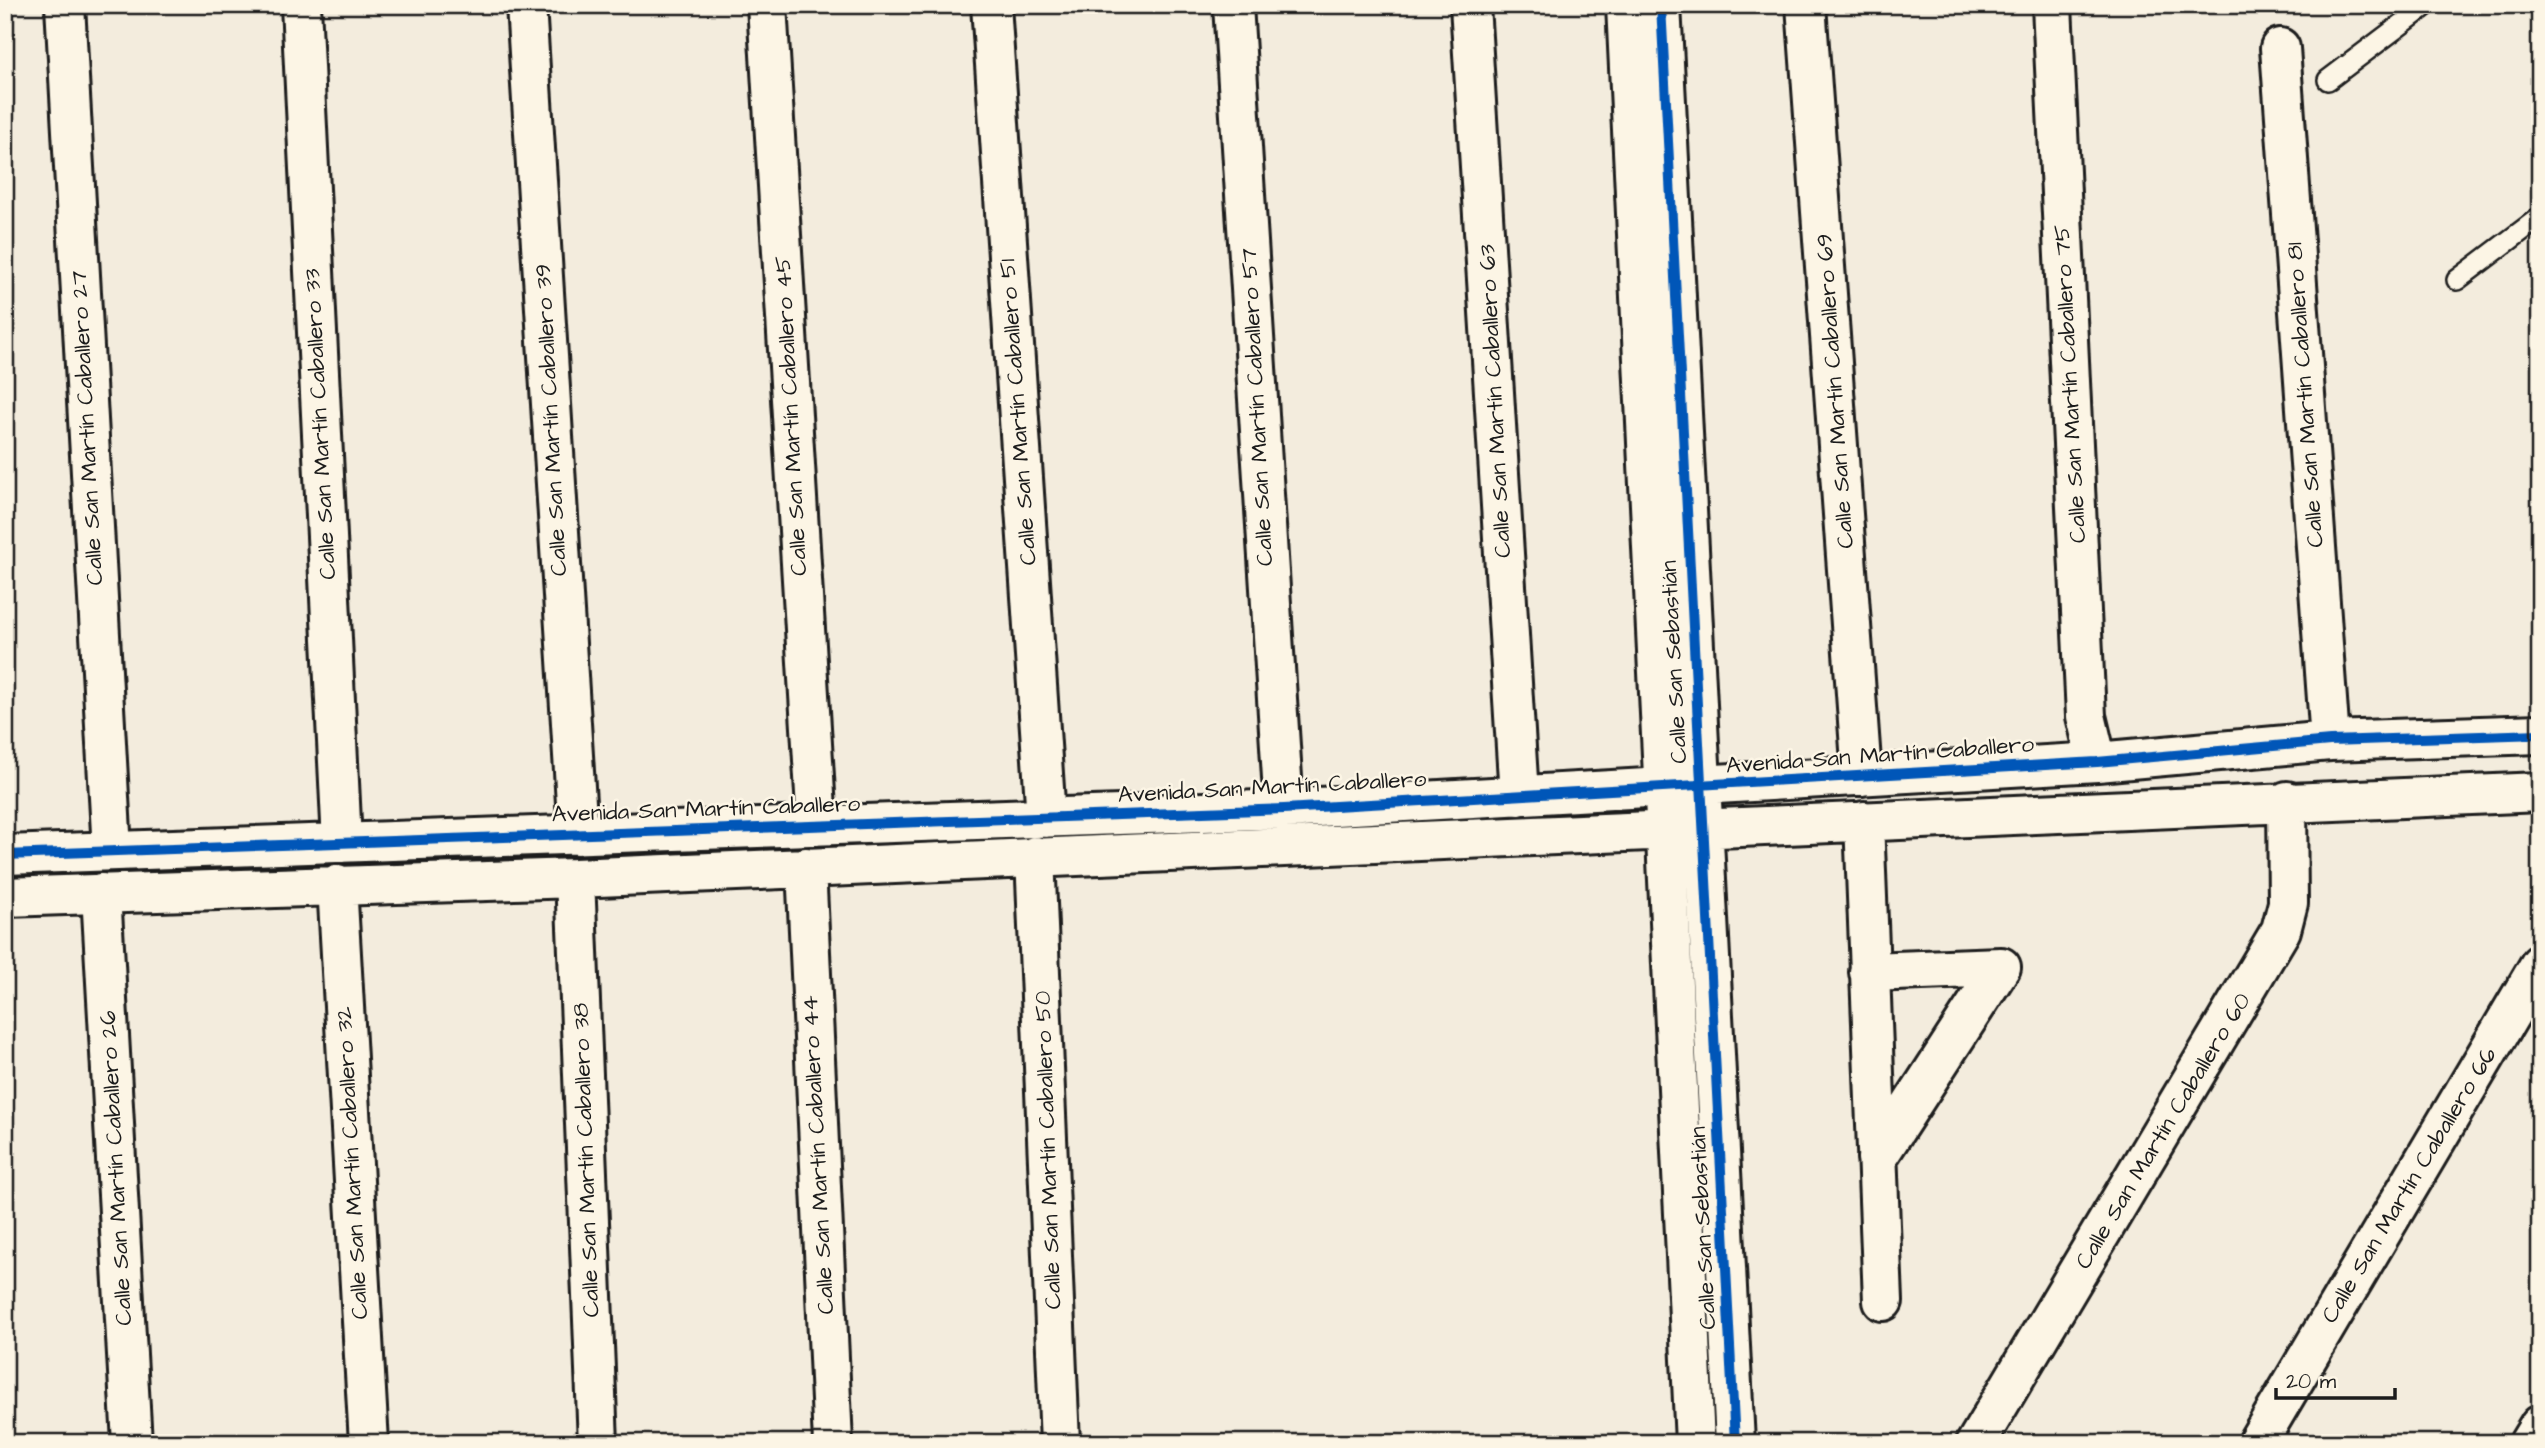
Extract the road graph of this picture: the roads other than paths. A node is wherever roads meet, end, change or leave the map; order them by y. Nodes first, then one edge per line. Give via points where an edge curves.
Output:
1 (65, 5) edge
2 (301, 5) edge
3 (526, 5) edge
4 (767, 5) edge
5 (991, 5) edge
6 (1233, 5) edge
7 (1471, 5) edge
8 (1626, 5) edge
9 (1661, 5) edge
10 (1807, 5) edge
11 (2052, 5) edge
12 (2427, 5) edge
13 (2280, 48) dead end
14 (2328, 80) dead end
15 (2540, 217) edge
16 (2457, 280) dead end
17 (2540, 734) edge
18 (2330, 741) junction
19 (2097, 762) junction
20 (1862, 776) junction
21 (1683, 788) junction
22 (2540, 792) edge
23 (1519, 796) junction
24 (2287, 801) junction
25 (1284, 809) junction
26 (1046, 818) junction
27 (1864, 821) junction
28 (817, 826) junction
29 (1704, 827) junction
30 (1667, 829) junction
31 (578, 835) junction
32 (341, 843) junction
33 (112, 851) junction
34 (5, 855) edge
35 (1035, 856) junction
36 (806, 867) junction
37 (575, 878) junction
38 (337, 884) junction
39 (101, 893) junction
40 (5, 897) edge
41 (2540, 964) edge
42 (1869, 972) junction
43 (1877, 1158) junction
44 (1883, 1301) dead end
45 (2540, 1425) edge
46 (132, 1443) edge
47 (369, 1443) edge
48 (598, 1443) edge
49 (833, 1443) edge
50 (1060, 1443) edge
51 (1695, 1443) edge
52 (1735, 1443) edge
53 (1976, 1443) edge
54 (2258, 1443) edge
55 (2529, 1443) edge

1 - 33 street, Calle San Martín Caballero 27
2 - 32 street, Calle San Martín Caballero 33
3 - 31 street, Calle San Martín Caballero 39
4 - 28 street, Calle San Martín Caballero 45
5 - 26 street, Calle San Martín Caballero 51
6 - 25 street, Calle San Martín Caballero 57
7 - 23 street, Calle San Martín Caballero 63
8 - 21 street, Calle San Sebastián
9 - 21 street, Calle San Sebastián
10 - 20 street, Calle San Martín Caballero 69
11 - 19 street, Calle San Martín Caballero 75 via 2086,716
12 - 14 lane
13 - 18 street, Calle San Martín Caballero 81
15 - 16 lane
17 - 18 street, Avenida San Martín Caballero
18 - 19 street, Avenida San Martín Caballero
19 - 20 street, Avenida San Martín Caballero
20 - 21 street, Avenida San Martín Caballero
21 - 23 street, Avenida San Martín Caballero
21 - 29 street, Calle San Sebastián
21 - 30 street, Calle San Sebastián
22 - 24 street
23 - 25 street, Avenida San Martín Caballero
24 - 27 street
24 - 53 street, Calle San Martín Caballero 60 via 2288,903 2281,930
25 - 26 street, Avenida San Martín Caballero
26 - 28 street, Avenida San Martín Caballero
27 - 29 street
27 - 42 street
28 - 31 street, Avenida San Martín Caballero
29 - 30 street
29 - 52 street, Calle San Sebastián
30 - 35 street
30 - 51 street, Calle San Sebastián
31 - 32 street, Avenida San Martín Caballero
32 - 33 street, Avenida San Martín Caballero
33 - 34 street, Avenida San Martín Caballero
35 - 36 street
35 - 50 street, Calle San Martín Caballero 50
36 - 37 street
36 - 49 street, Calle San Martín Caballero 44
37 - 38 street
37 - 48 street, Calle San Martín Caballero 38
38 - 39 street
38 - 47 street, Calle San Martín Caballero 32
39 - 40 street
39 - 46 street, Calle San Martín Caballero 26
41 - 54 street, Calle San Martín Caballero 66
42 - 43 street
42 - 43 street via 2001,967
43 - 44 street
45 - 55 street

